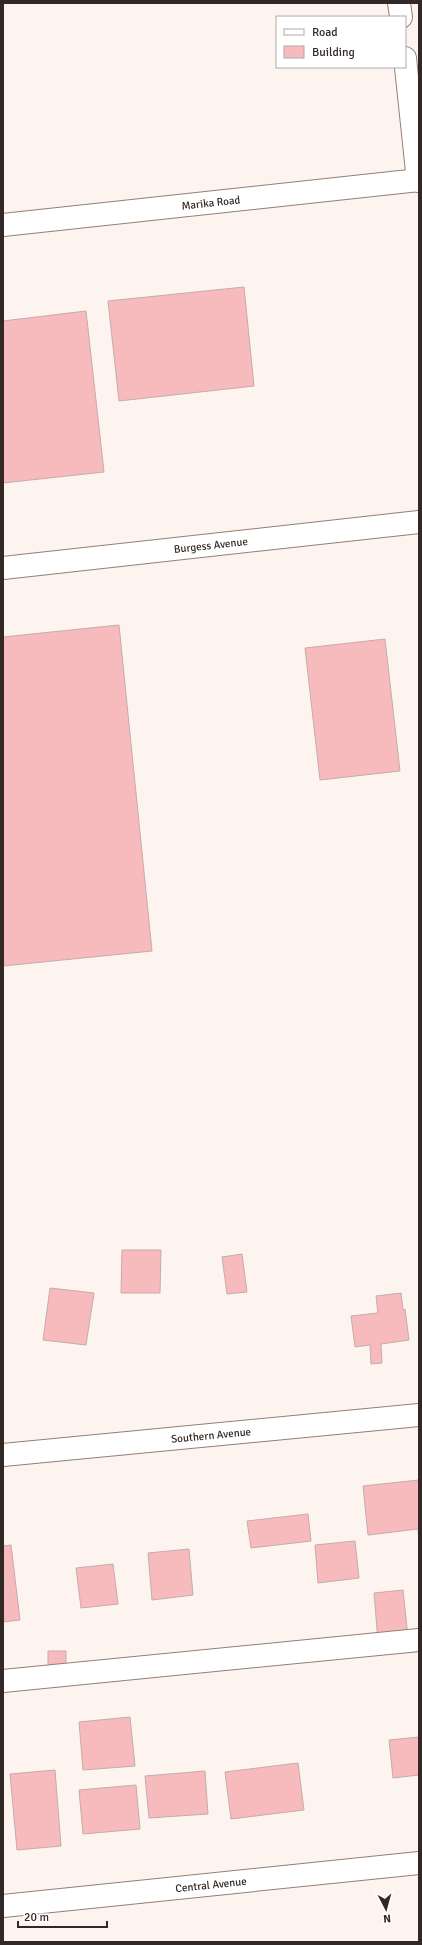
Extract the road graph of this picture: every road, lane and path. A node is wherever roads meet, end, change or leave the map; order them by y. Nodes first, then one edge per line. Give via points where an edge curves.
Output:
1 (399, 3) edge
2 (401, 16) edge
3 (406, 67) edge
4 (419, 180) edge
5 (3, 225) edge
6 (419, 522) edge
7 (3, 568) edge
8 (419, 1415) edge
9 (3, 1455) edge
10 (419, 1640) edge
11 (3, 1682) edge
12 (419, 1863) edge
13 (3, 1906) edge

1 - 2 street
3 - 4 street
4 - 5 street, Marika Road
6 - 7 street, Burgess Avenue
8 - 9 street, Southern Avenue
10 - 11 street
12 - 13 street, Central Avenue

